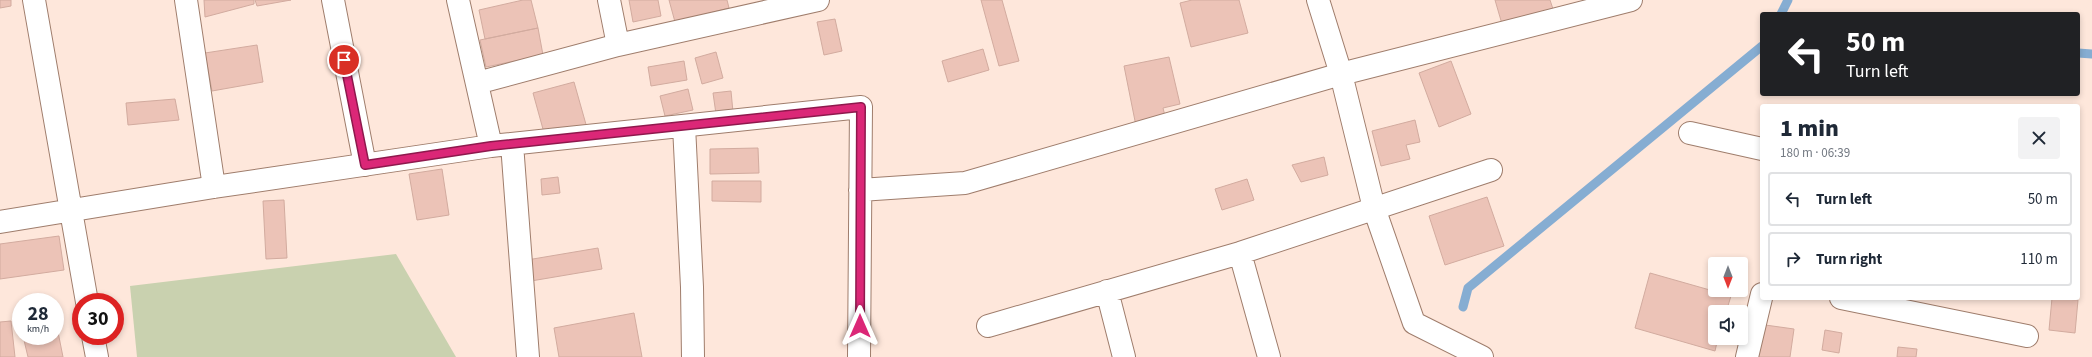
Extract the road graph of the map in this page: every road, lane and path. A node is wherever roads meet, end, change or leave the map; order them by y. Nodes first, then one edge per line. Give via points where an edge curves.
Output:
1 (34, 0) edge
2 (186, 0) edge
3 (333, 0) edge
4 (458, 0) edge
5 (609, 0) edge
6 (818, 0) edge
7 (1318, 0) edge
8 (1631, 0) edge
9 (744, 8) edge
10 (618, 46) junction
11 (1341, 74) junction
12 (477, 83) junction
13 (684, 126) junction
14 (1690, 133) dead end
15 (501, 145) junction
16 (1760, 149) edge
17 (365, 165) junction
18 (1491, 170) dead end
19 (214, 187) junction
20 (860, 190) junction
21 (1374, 208) junction
22 (72, 212) junction
23 (0, 222) edge
24 (1240, 252) junction
25 (1108, 291) junction
26 (86, 293) edge
27 (1761, 300) edge
28 (1851, 300) edge
29 (988, 326) dead end
30 (2026, 336) dead end
31 (95, 345) edge
32 (97, 357) edge
33 (528, 357) edge
34 (693, 357) edge
35 (859, 357) edge
36 (1124, 357) edge
37 (1269, 357) edge
38 (1482, 357) edge
39 (1747, 357) edge

1 - 22 street
2 - 19 street
3 - 17 street
4 - 12 street
5 - 10 street
6 - 9 street
7 - 11 street
8 - 11 street
9 - 10 street
10 - 12 street
11 - 20 street via 964,182
11 - 21 street
12 - 15 street
13 - 15 street
13 - 20 street via 861,107
13 - 34 street
14 - 16 street
15 - 17 street
15 - 33 street
17 - 19 street
18 - 21 street
19 - 22 street
20 - 35 street
21 - 24 street
21 - 38 street via 1414,323
22 - 23 street
22 - 26 street
24 - 25 street
24 - 37 street
25 - 29 street
25 - 36 street
27 - 39 street
28 - 30 street
31 - 32 street

